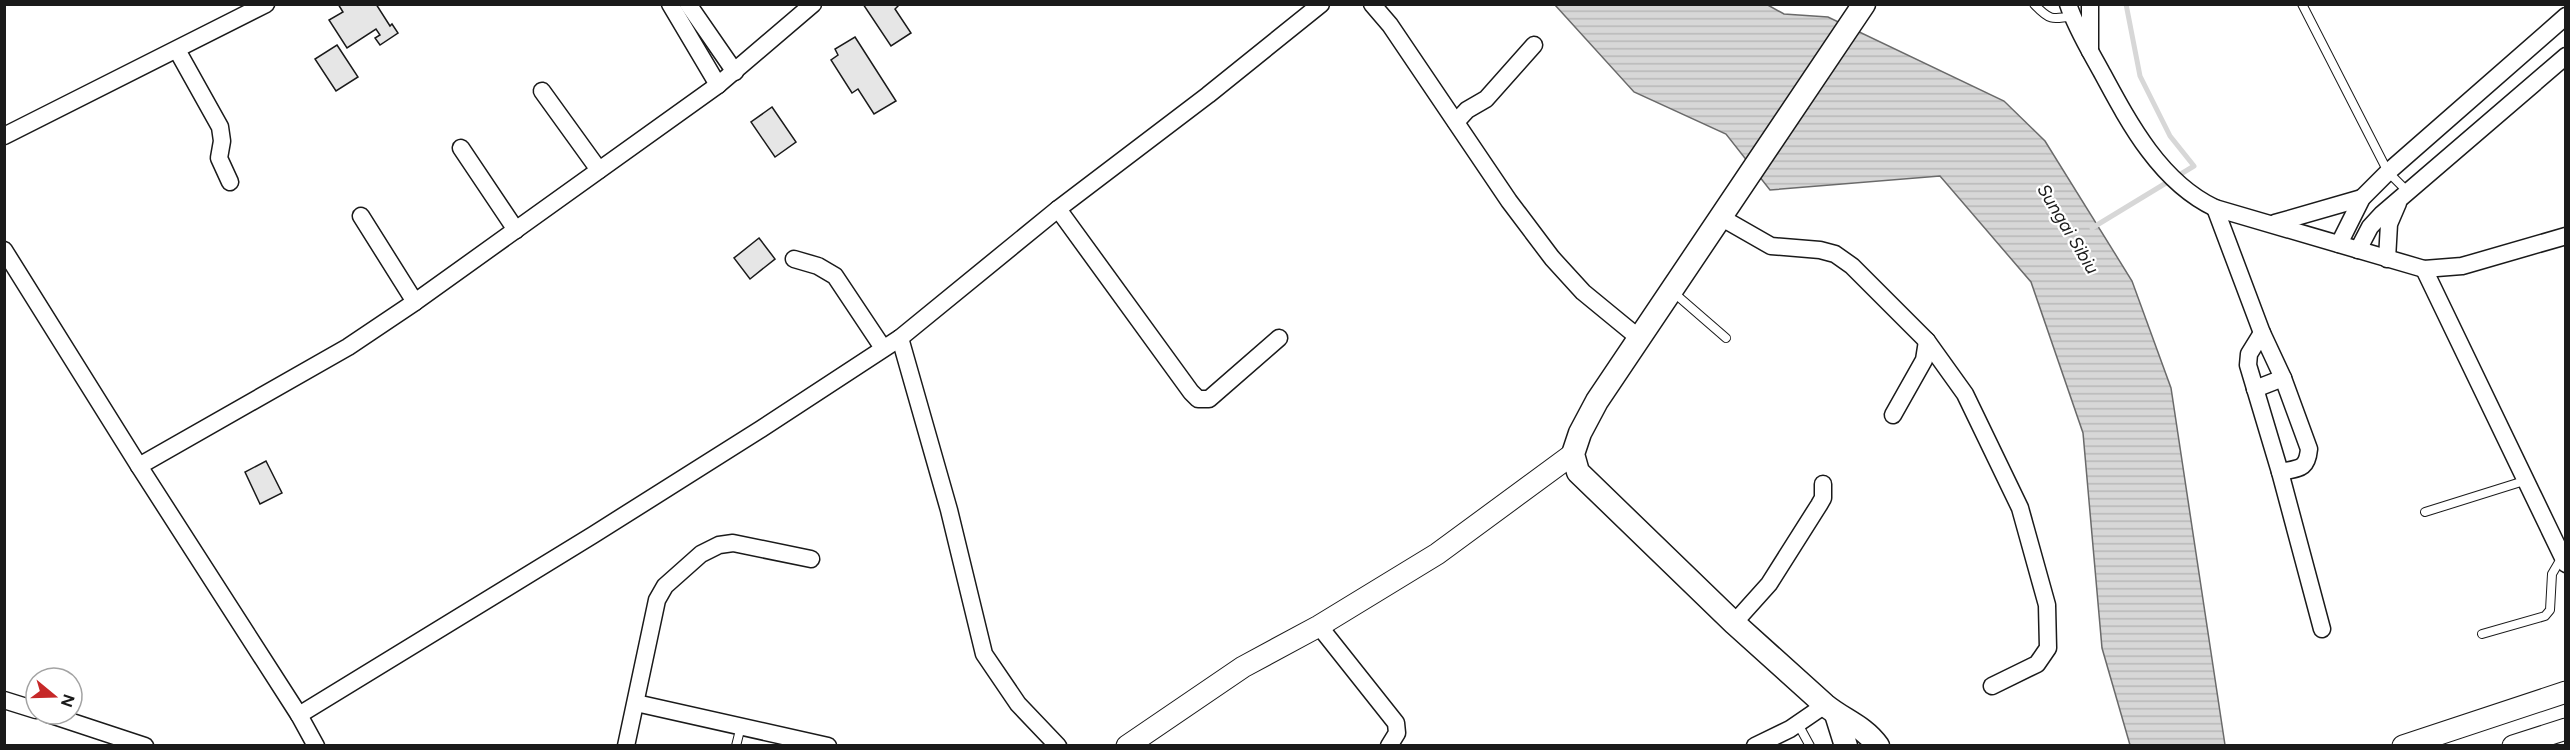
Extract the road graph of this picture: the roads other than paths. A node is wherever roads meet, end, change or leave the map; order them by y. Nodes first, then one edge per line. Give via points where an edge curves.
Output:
1 (266, 4) edge
2 (670, 4) edge
3 (688, 4) edge
4 (813, 4) edge
5 (1321, 4) edge
6 (1372, 4) edge
7 (2034, 4) edge
8 (2090, 4) edge
9 (2302, 4) edge
10 (2561, 4) edge
11 (2565, 9) edge
12 (2070, 10) edge
13 (1860, 11) edge
14 (2565, 16) edge
15 (1534, 45) dead end
16 (177, 50) junction
17 (2090, 52) junction
18 (2565, 56) edge
19 (735, 72) junction
20 (718, 85) junction
21 (542, 91) dead end
22 (1456, 122) junction
23 (4, 136) edge
24 (461, 148) dead end
25 (599, 170) junction
26 (2388, 171) junction
27 (230, 182) dead end
28 (2404, 194) junction
29 (2362, 198) junction
30 (2215, 208) junction
31 (1059, 209) junction
32 (361, 216) dead end
33 (1722, 218) junction
34 (2274, 224) junction
35 (516, 230) junction
36 (2565, 236) edge
37 (2339, 244) junction
38 (4, 250) edge
39 (2358, 250) junction
40 (794, 259) dead end
41 (2387, 259) junction
42 (2424, 269) junction
43 (1673, 291) junction
44 (415, 302) junction
45 (2262, 333) junction
46 (900, 338) junction
47 (1279, 338) dead end
48 (1639, 338) junction
49 (1726, 338) dead end
50 (1927, 341) junction
51 (883, 348) junction
52 (2283, 378) junction
53 (2256, 389) junction
54 (1893, 415) dead end
55 (1573, 454) junction
56 (139, 465) junction
57 (2280, 472) junction
58 (2524, 481) junction
59 (1823, 484) dead end
60 (2425, 512) dead end
61 (811, 558) dead end
62 (2564, 560) edge
63 (1734, 623) junction
64 (1318, 626) junction
65 (2322, 629) dead end
66 (2482, 634) dead end
67 (1992, 686) dead end
68 (2565, 692) edge
69 (4, 700) edge
70 (636, 703) junction
71 (24, 706) edge
72 (1830, 709) junction
73 (299, 715) junction
74 (1798, 724) junction
75 (84, 726) edge
76 (741, 726) junction
77 (2565, 729) edge
78 (146, 746) edge
79 (316, 746) edge
80 (626, 746) edge
81 (736, 746) edge
82 (828, 746) edge
83 (1058, 746) edge
84 (1127, 746) edge
85 (1389, 746) edge
86 (1755, 746) edge
87 (1810, 746) edge
88 (1846, 746) edge
89 (1878, 746) edge
90 (2403, 746) edge
91 (2513, 746) edge

1 - 16 street
2 - 20 street
3 - 19 street
4 - 19 street
5 - 31 street
6 - 22 street
7 - 12 lane via 2055,19
8 - 17 street
9 - 26 lane
10 - 11 lane
12 - 17 street
13 - 33 main road
14 - 26 street
15 - 22 street via 1486,99
16 - 23 street
16 - 27 street via 220,127 219,158
17 - 30 street via 2122,111 2167,173 2197,199
18 - 28 street
19 - 20 street
20 - 25 street
21 - 25 street
22 - 48 street via 1552,258 1583,292
24 - 35 street
25 - 35 street
26 - 28 lane
26 - 29 street
28 - 39 street via 2370,227
28 - 41 street via 2389,224
29 - 34 street
29 - 37 street
30 - 34 street
30 - 45 street
31 - 46 street
31 - 47 street via 1198,399 1209,399
32 - 44 street
33 - 43 main road
33 - 50 street via 1771,246 1806,247 1834,254 1852,266
34 - 37 street
35 - 44 street
36 - 42 street via 2462,266
37 - 39 street
38 - 56 street
39 - 41 street
40 - 51 street via 835,276
41 - 42 street
42 - 58 street
43 - 48 main road
43 - 49 lane
44 - 56 street via 348,347
45 - 52 street
45 - 53 street via 2249,354 2248,365
46 - 51 street
46 - 83 street via 949,510 984,654 1018,704
48 - 55 main road via 1597,401
50 - 54 street via 1924,360
50 - 67 street via 1965,394 2020,508 2047,605 2048,648 2037,664
51 - 73 street via 593,535
52 - 53 street
52 - 57 street via 2309,449 2308,461 2301,468
53 - 57 street
55 - 63 main road via 1578,472
55 - 64 street via 1437,554
56 - 73 street
57 - 65 street
58 - 60 lane
58 - 62 street
59 - 63 street via 1823,498 1769,584
61 - 70 street via 733,543 701,554 665,586 657,600
62 - 66 lane via 2552,574 2550,610 2545,616
63 - 72 main road
64 - 84 street via 1243,668
64 - 85 street via 1396,723 1397,733
68 - 90 street
69 - 71 street
70 - 76 street
70 - 80 street
72 - 74 street
72 - 88 main road
72 - 89 main road via 1854,723
73 - 79 street
74 - 86 street
74 - 87 lane
75 - 78 street
76 - 81 lane
76 - 82 street
77 - 91 street

